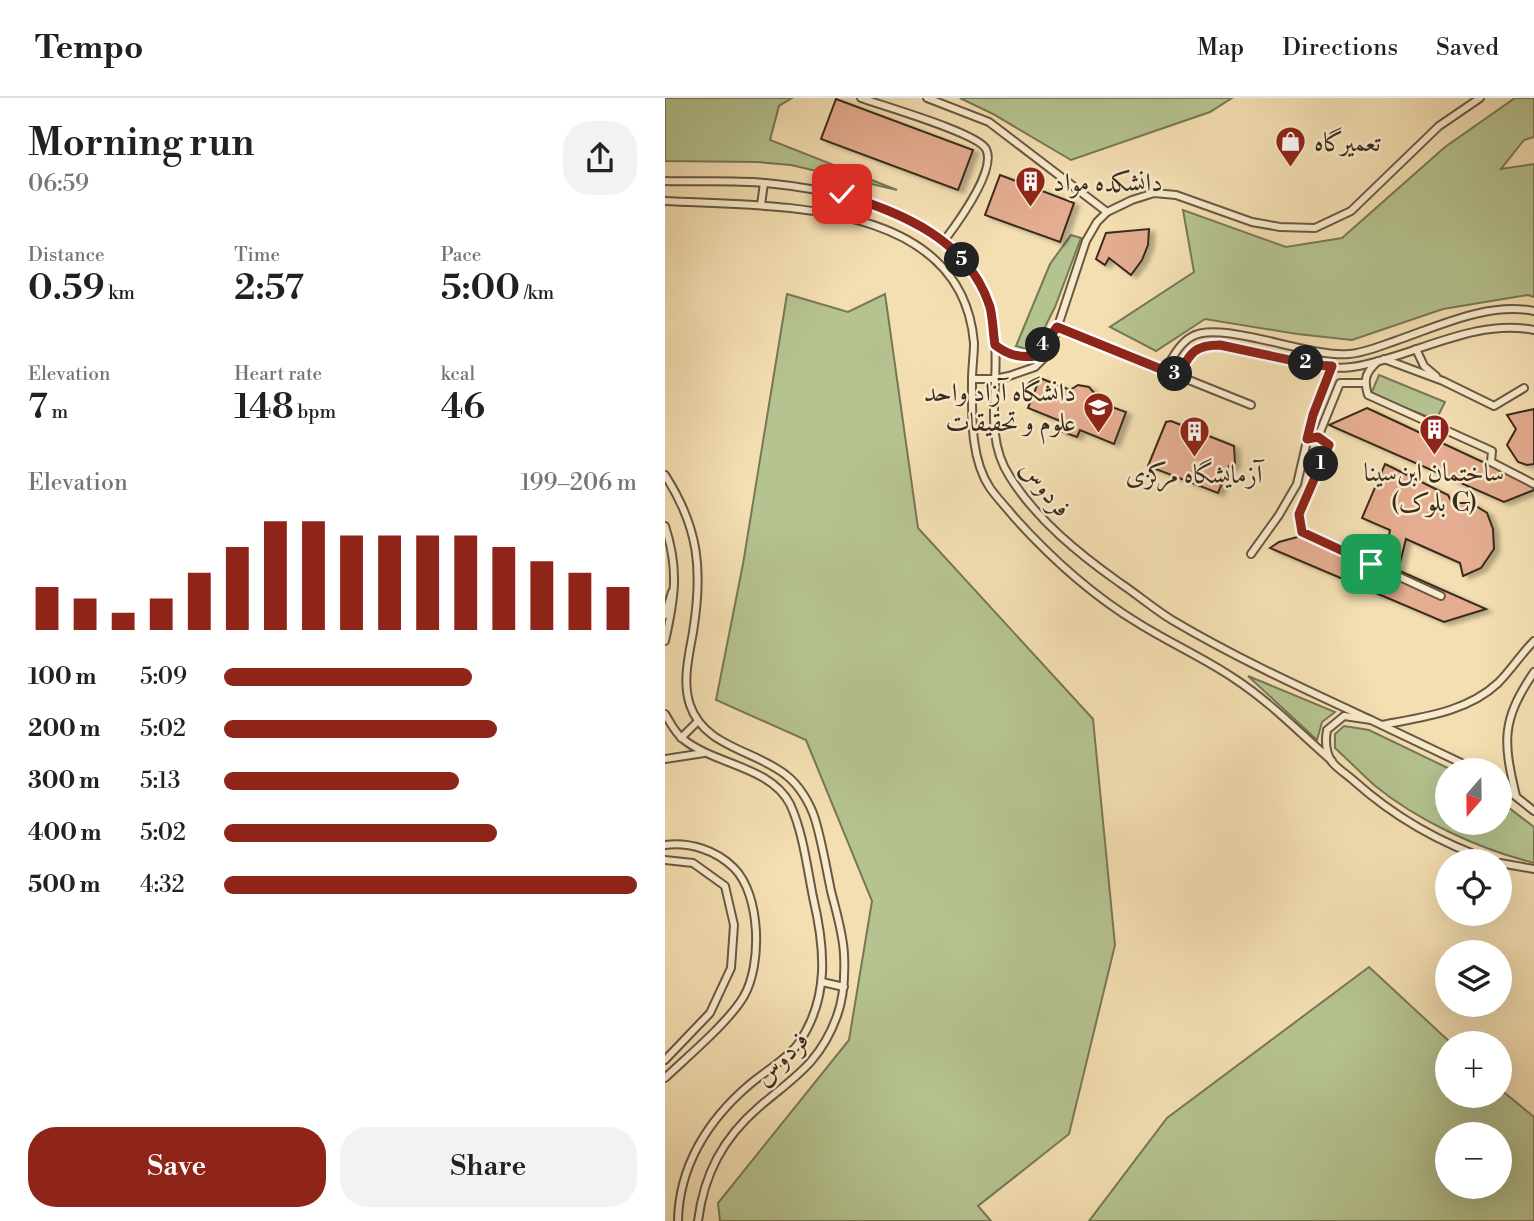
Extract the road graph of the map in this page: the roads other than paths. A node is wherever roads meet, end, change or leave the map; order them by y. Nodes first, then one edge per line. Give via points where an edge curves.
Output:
1 (861, 98) edge
2 (927, 98) edge
3 (1480, 98) edge
4 (665, 181) edge
5 (764, 183) junction
6 (665, 201) edge
7 (761, 205) junction
8 (1107, 212) junction
9 (944, 241) junction
10 (1534, 311) edge
11 (1449, 322) junction
12 (1057, 327) junction
13 (1534, 330) edge
14 (1454, 337) junction
15 (995, 345) junction
16 (1416, 349) junction
17 (1382, 360) junction
18 (1332, 366) junction
19 (1165, 370) junction
20 (1178, 376) junction
21 (972, 379) junction
22 (994, 379) junction
23 (1443, 381) junction
24 (1364, 383) junction
25 (1524, 388) dead end
26 (1251, 405) dead end
27 (1318, 437) junction
28 (1307, 439) junction
29 (665, 475) edge
30 (1534, 484) edge
31 (665, 526) edge
32 (1251, 554) dead end
33 (674, 584) junction
34 (1441, 596) dead end
35 (665, 615) edge
36 (665, 640) edge
37 (1534, 641) edge
38 (1534, 672) edge
39 (665, 714) edge
40 (1371, 720) junction
41 (698, 721) junction
42 (1382, 725) junction
43 (681, 738) junction
44 (703, 753) junction
45 (1451, 758) edge
46 (665, 760) edge
47 (1332, 761) junction
48 (1512, 793) edge
49 (1516, 796) junction
50 (1534, 810) edge
51 (665, 845) edge
52 (1460, 849) edge
53 (665, 860) edge
54 (1512, 866) edge
55 (1532, 871) edge
56 (822, 982) junction
57 (844, 987) junction
58 (665, 1060) edge
59 (665, 1078) edge
60 (678, 1221) edge
61 (698, 1221) edge

1 - 9 lane via 969,136 986,149 986,169 964,216
2 - 8 lane via 989,122
3 - 8 lane via 1439,126 1351,211 1315,228 1252,222 1176,195 1154,193
4 - 5 lane, فردوس
5 - 7 lane
5 - 9 lane, فردوس via 842,194 912,220
6 - 7 lane, فردوس
7 - 21 lane, فردوس via 838,214 884,229 925,251 958,288 974,343
8 - 12 lane via 1086,241
9 - 15 lane, فردوس via 960,257 990,307
10 - 11 lane via 1484,311
11 - 14 lane
11 - 19 lane via 1348,354 1204,332 1182,345
12 - 15 lane via 1036,356 1006,354
12 - 19 lane
12 - 22 lane via 1049,353 1035,367
13 - 14 lane via 1487,330
14 - 16 lane
15 - 22 lane, فردوس
16 - 17 lane
16 - 23 lane via 1424,366
17 - 18 lane via 1350,368
17 - 23 lane
17 - 24 lane via 1367,371
18 - 20 lane via 1206,345 1190,354
18 - 28 lane
19 - 20 lane
20 - 26 lane
21 - 22 lane
21 - 47 lane, فردوس via 973,432 979,461 990,487 1016,519 1086,587 1136,622 1235,679
22 - 40 lane, فردوس via 995,442 1000,459 1033,508 1062,537 1171,619
23 - 25 lane via 1494,406
24 - 27 lane via 1340,383
24 - 30 lane via 1368,395 1492,451 1491,462
27 - 28 lane
27 - 34 lane via 1329,445 1299,514 1302,532
28 - 32 lane via 1297,484
29 - 41 lane, فردوس via 689,522 698,554 697,604 686,684
31 - 33 lane via 674,552
33 - 35 lane
33 - 36 lane
37 - 42 lane via 1498,683 1471,703
38 - 49 lane via 1517,697 1506,729 1506,757
39 - 43 lane, فردوس
40 - 42 lane, فردوس
40 - 47 lane via 1344,716 1333,723 1326,738
41 - 43 lane
41 - 57 lane, فردوس via 721,743 788,776 804,795 815,817 844,952
42 - 45 lane, فردوس
43 - 44 lane, فردوس
44 - 46 lane
44 - 56 lane, فردوس via 761,777 778,788 789,803 821,932
47 - 52 lane, فردوس via 1399,816
48 - 49 lane
49 - 50 lane
51 - 59 lane via 702,847 734,868 748,889 756,963 744,996
53 - 58 lane via 693,863 725,886 734,925 731,968 710,1013
54 - 55 lane
56 - 57 lane
56 - 60 lane, فردوس via 808,1028 796,1047 724,1108 707,1131 684,1175
57 - 61 lane, فردوس via 835,1023 817,1056 724,1145 705,1184

